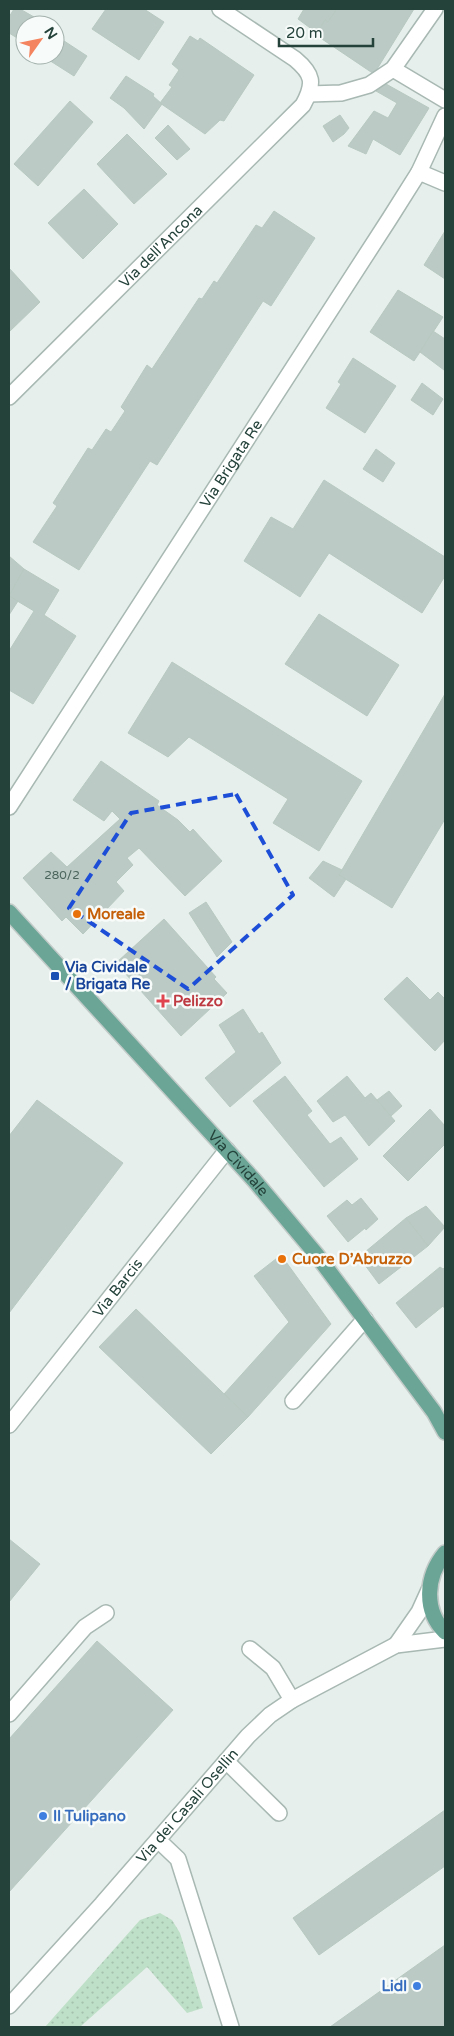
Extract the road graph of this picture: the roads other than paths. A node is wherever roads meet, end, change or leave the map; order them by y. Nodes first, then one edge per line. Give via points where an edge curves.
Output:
1 (220, 9) edge
2 (435, 9) edge
3 (393, 69) junction
4 (309, 94) junction
5 (445, 100) edge
6 (445, 116) edge
7 (419, 172) junction
8 (445, 183) edge
9 (9, 397) edge
10 (9, 807) edge
11 (9, 912) edge
12 (227, 1150) junction
13 (366, 1319) junction
14 (293, 1401) dead end
15 (440, 1415) edge
16 (9, 1425) edge
17 (445, 1432) edge
18 (445, 1553) edge
19 (429, 1590) junction
20 (106, 1613) dead end
21 (445, 1632) edge
22 (445, 1639) edge
23 (396, 1646) junction
24 (250, 1649) dead end
25 (292, 1700) junction
26 (9, 1714) edge
27 (226, 1761) junction
28 (279, 1813) dead end
29 (158, 1840) junction
30 (9, 2006) edge
31 (231, 2027) edge

1 - 4 street via 305,67 311,80
2 - 3 street
3 - 4 street via 369,85 341,93
3 - 5 street
4 - 9 street, Via dell'Ancona via 304,105
6 - 7 street, Via Brigata Re
7 - 8 street
7 - 10 street, Via Brigata Re
11 - 12 main road, Via Cividale
12 - 13 main road, Via Cividale via 316,1254
12 - 16 street, Via Barcis
13 - 14 street
13 - 15 main road, Via Cividale
15 - 17 main road, Via Cividale
18 - 19 main road via 432,1575
19 - 21 main road via 431,1609
19 - 23 street, Via dei Casali Osellin via 419,1612
20 - 26 street via 85,1627
22 - 23 street, Via dei Casali Osellin
23 - 25 street, Via dei Casali Osellin
24 - 25 street via 273,1668
25 - 27 street, Via dei Casali Osellin via 270,1715
27 - 28 street
27 - 29 street, Via dei Casali Osellin
29 - 30 street, Via dei Casali Osellin
29 - 31 street via 178,1859

